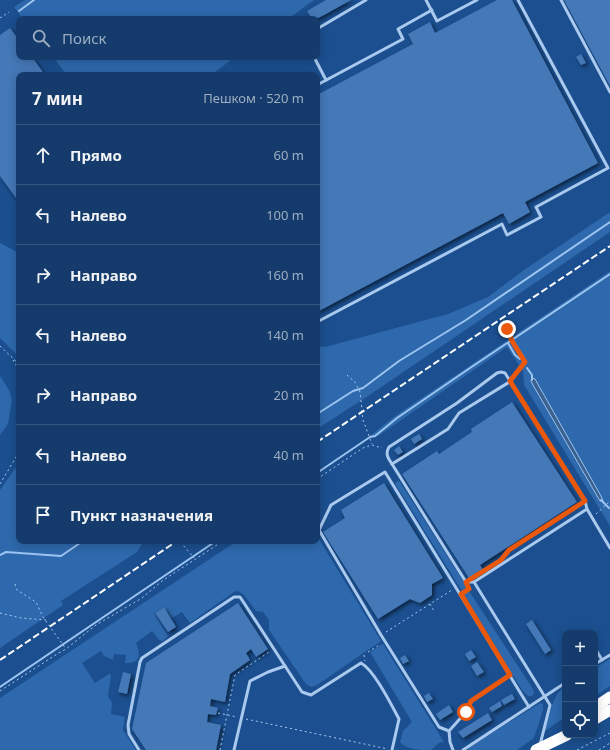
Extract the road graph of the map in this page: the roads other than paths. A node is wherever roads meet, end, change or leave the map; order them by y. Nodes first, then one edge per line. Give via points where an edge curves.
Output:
1 (366, 0) edge
2 (426, 0) edge
3 (477, 0) edge
4 (518, 0) edge
5 (561, 0) edge
6 (432, 10) junction
7 (320, 27) edge
8 (316, 60) edge
9 (326, 80) junction
10 (320, 83) edge
11 (610, 92) edge
12 (320, 320) edge
13 (510, 381) junction
14 (392, 464) junction
15 (586, 509) junction
16 (320, 528) edge
17 (320, 532) edge
18 (610, 548) edge
19 (474, 582) junction
20 (598, 653) edge
21 (610, 655) edge
22 (602, 660) junction
23 (598, 662) edge
24 (285, 666) junction
25 (510, 675) junction
26 (562, 684) edge
27 (545, 695) junction
28 (610, 697) edge
29 (598, 705) edge
30 (529, 707) junction
31 (610, 710) edge
32 (598, 717) edge
33 (562, 729) edge
34 (449, 731) junction
35 (562, 737) edge
36 (539, 748) edge
37 (139, 750) edge
38 (234, 750) edge
39 (393, 750) edge
40 (453, 750) edge
41 (463, 750) edge

1 - 7 lane
2 - 6 lane
3 - 6 lane via 437,21
4 - 12 lane via 608,168 536,206 541,217 528,224 507,235 502,224
5 - 11 lane
6 - 9 lane via 398,28 403,39
8 - 9 lane
9 - 10 lane
13 - 14 lane via 459,413 448,429
13 - 14 lane via 505,372 497,373 458,403 390,447 387,456
13 - 15 lane via 585,501
14 - 19 lane via 466,582
15 - 18 lane
15 - 19 lane
16 - 25 lane via 331,505 385,472
17 - 34 lane via 439,727
19 - 27 lane
20 - 22 lane
21 - 22 lane
22 - 23 lane
24 - 37 lane via 240,597 234,597 142,658 128,726 129,734
24 - 38 lane via 250,681
24 - 39 lane via 302,692 311,695 361,663 366,665 399,719
25 - 30 lane
25 - 34 lane via 471,701 466,712
26 - 27 lane
27 - 30 lane
27 - 36 lane via 550,705
28 - 29 highway
30 - 41 lane
31 - 32 highway
33 - 36 highway
34 - 40 lane
35 - 36 highway

